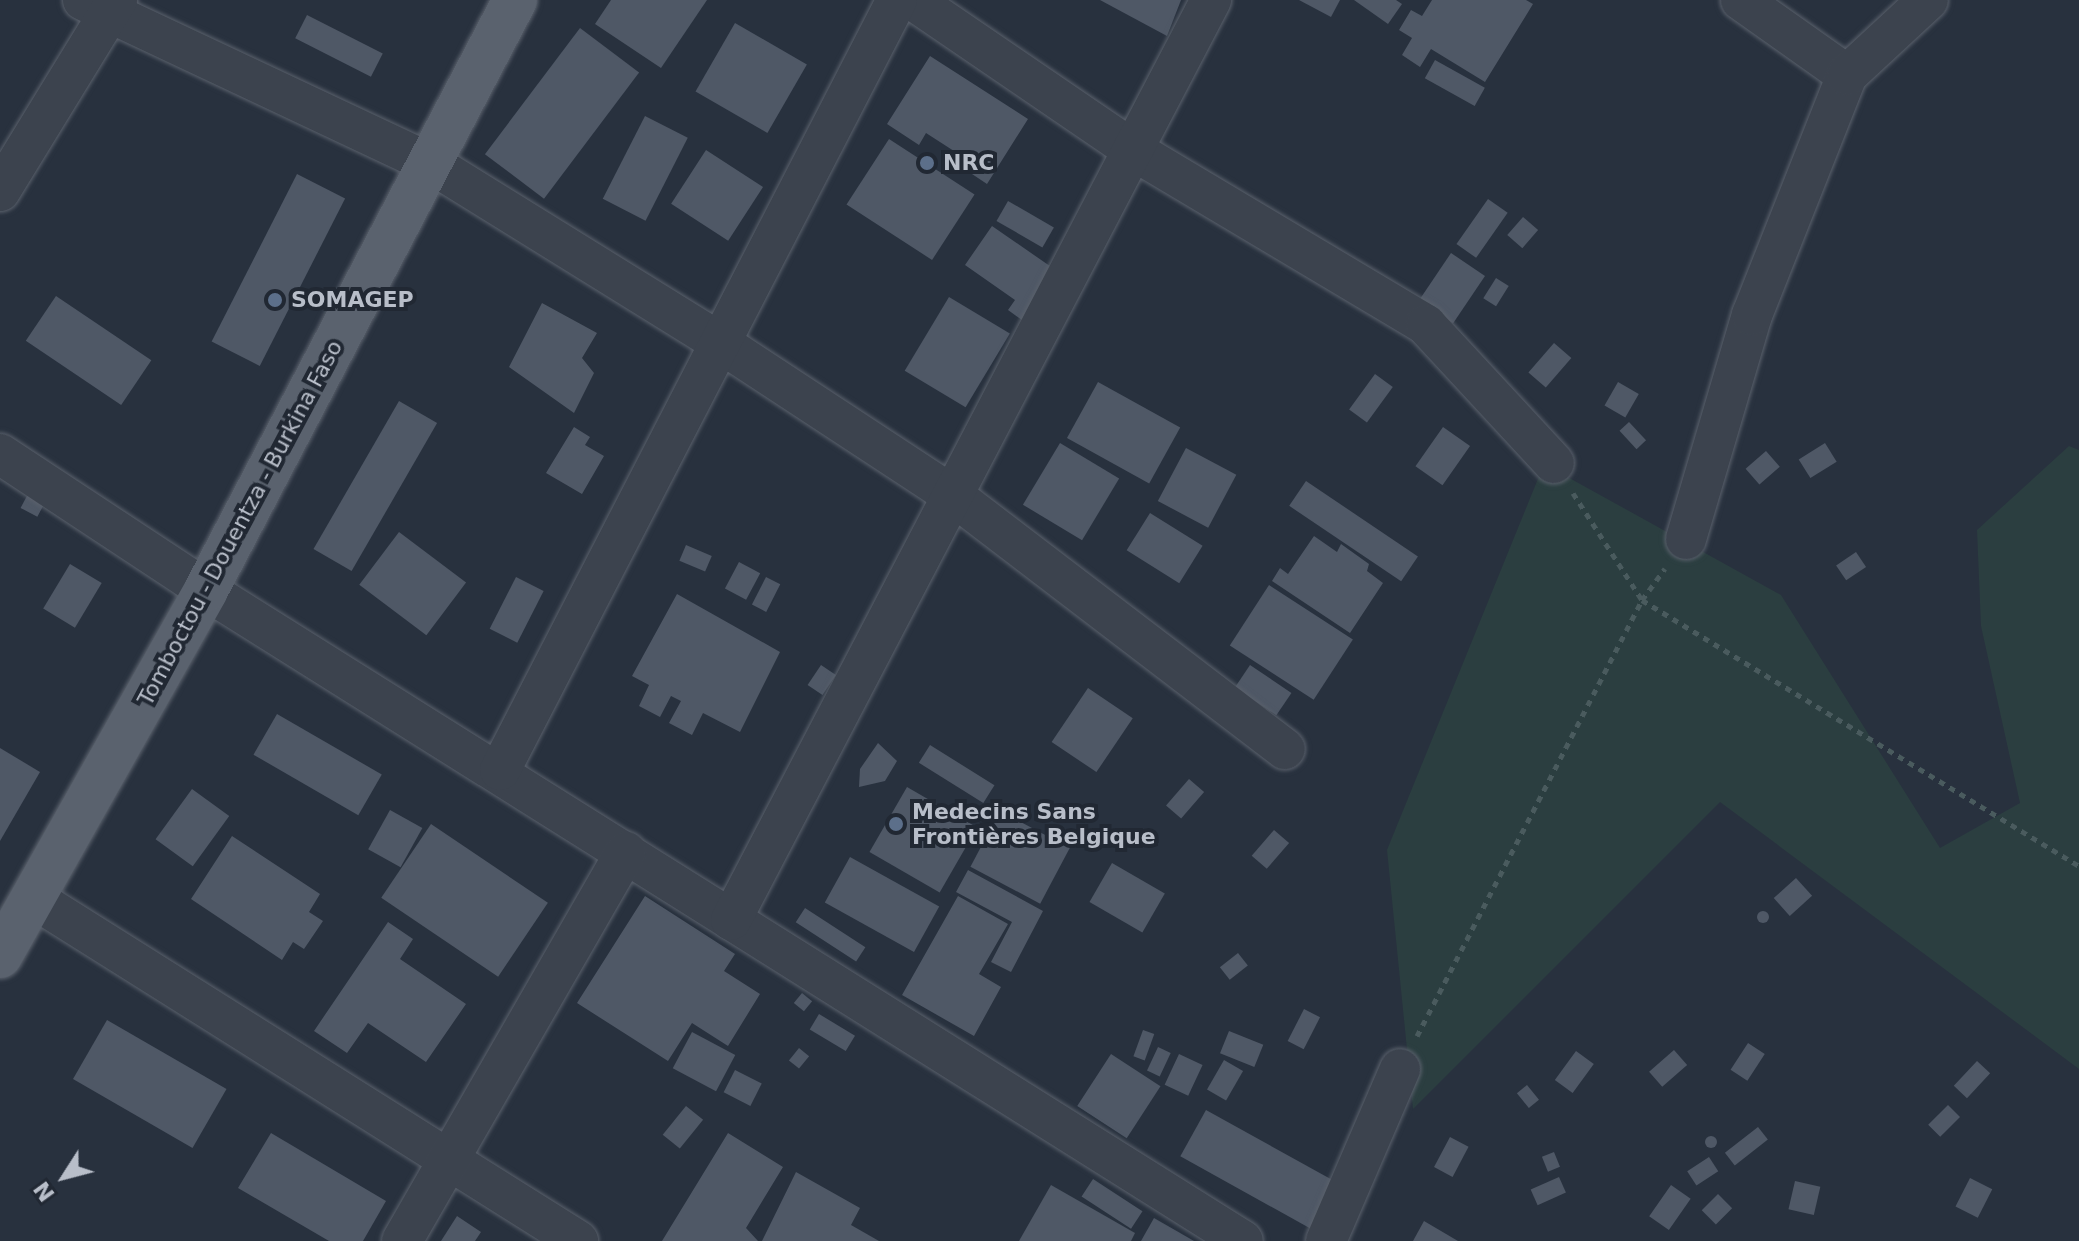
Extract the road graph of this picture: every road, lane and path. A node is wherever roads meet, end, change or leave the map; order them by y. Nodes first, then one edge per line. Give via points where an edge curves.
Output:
1 (515, 0) edge
2 (897, 0) edge
3 (913, 0) edge
4 (1211, 0) edge
5 (1741, 0) edge
6 (1928, 0) edge
7 (103, 5) edge
8 (1847, 75) junction
9 (1133, 150) junction
10 (432, 164) junction
11 (0, 191) edge
12 (722, 344) junction
13 (0, 454) edge
14 (1554, 463) joint
15 (955, 497) junction
16 (1686, 539) joint
17 (206, 590) junction
18 (1642, 600) junction
19 (1285, 749) dead end
20 (500, 770) junction
21 (626, 852) junction
22 (2079, 866) edge
23 (33, 898) junction
24 (731, 920) junction
25 (0, 956) edge
26 (1400, 1069) joint
27 (450, 1158) junction
28 (402, 1241) edge
29 (578, 1241) edge
30 (1243, 1241) edge
31 (1326, 1241) edge

1 - 10 main road, Tomboctou - Douentza - Burkina Faso
2 - 12 street
3 - 9 street
4 - 9 street
5 - 8 street
6 - 8 street
7 - 10 street
7 - 11 street
8 - 16 street via 1752,315
9 - 14 street via 1426,325
9 - 15 street
10 - 12 street
10 - 17 main road, Tomboctou - Douentza - Burkina Faso
12 - 15 street
12 - 20 street
13 - 17 street
14 - 18 path
15 - 19 street
15 - 24 street
16 - 18 path
17 - 20 street
17 - 23 main road, Tomboctou - Douentza - Burkina Faso
18 - 22 path
18 - 26 path
20 - 21 street
21 - 24 street
21 - 27 street
23 - 25 main road, Tomboctou - Douentza - Burkina Faso
23 - 27 street
24 - 30 street
26 - 31 street
27 - 28 street
27 - 29 street

